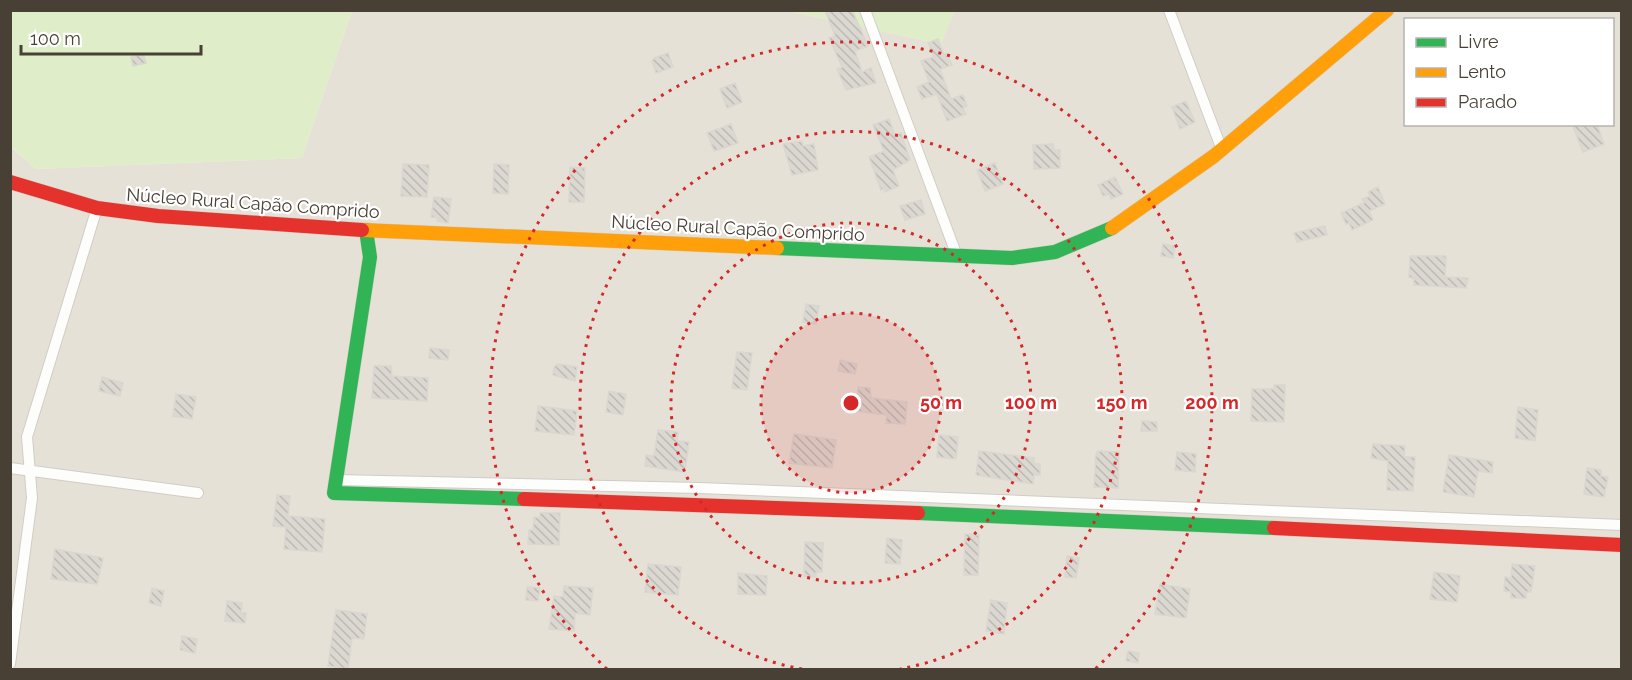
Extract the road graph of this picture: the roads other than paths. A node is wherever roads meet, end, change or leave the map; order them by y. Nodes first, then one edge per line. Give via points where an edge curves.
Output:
1 (865, 10) edge
2 (1169, 10) edge
3 (1387, 10) edge
4 (1222, 150) junction
5 (10, 182) edge
6 (97, 208) junction
7 (366, 230) junction
8 (957, 256) junction
9 (10, 468) edge
10 (30, 469) junction
11 (335, 486) junction
12 (774, 490) junction
13 (198, 493) dead end
14 (774, 509) junction
15 (1277, 512) junction
16 (1449, 519) junction
17 (1622, 525) edge
18 (1277, 530) junction
19 (1449, 537) junction
20 (1622, 544) edge
21 (10, 664) edge

1 - 8 street
2 - 4 street
3 - 4 street, Núcleo Rural Capão Comprido
4 - 8 street, Núcleo Rural Capão Comprido via 1107,231 1054,252 1012,258
5 - 6 street, Núcleo Rural Capão Comprido
6 - 7 street, Núcleo Rural Capão Comprido via 158,216
6 - 10 street via 27,437
7 - 8 street, Núcleo Rural Capão Comprido
7 - 11 street via 370,257
9 - 10 street
10 - 13 street
10 - 21 street via 32,498
11 - 12 street
11 - 14 street
12 - 14 street
12 - 15 street
14 - 18 street via 1043,517
15 - 16 street
15 - 18 street
16 - 17 street
16 - 19 street
18 - 19 street
19 - 20 street

